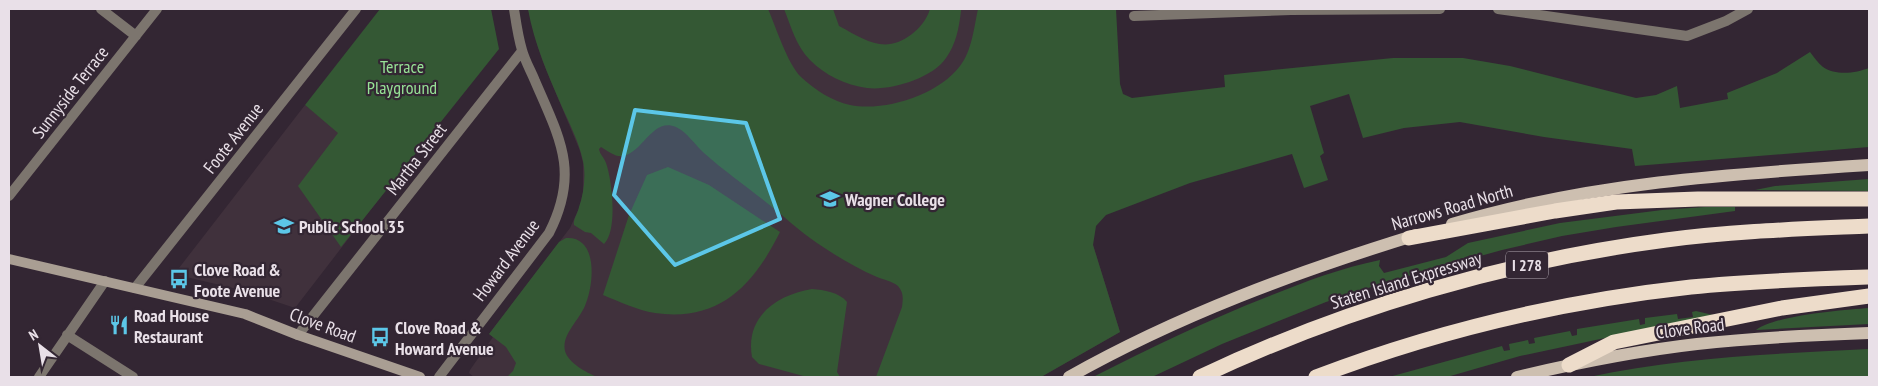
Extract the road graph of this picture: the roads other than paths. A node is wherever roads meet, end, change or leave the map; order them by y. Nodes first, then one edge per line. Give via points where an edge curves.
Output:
1 (101, 9) edge
2 (157, 9) edge
3 (356, 9) edge
4 (514, 9) edge
5 (1292, 9) edge
6 (1440, 9) edge
7 (1498, 9) edge
8 (1748, 9) edge
9 (1161, 12) edge
10 (1134, 16) dead end
11 (136, 36) junction
12 (522, 51) junction
13 (1869, 165) edge
14 (9, 196) edge
15 (1869, 199) edge
16 (1869, 226) edge
17 (1409, 238) junction
18 (9, 259) edge
19 (1869, 277) edge
20 (105, 281) junction
21 (135, 288) junction
22 (1869, 296) edge
23 (1869, 333) edge
24 (67, 335) junction
25 (298, 336) junction
26 (1569, 365) junction
27 (39, 377) edge
28 (133, 377) edge
29 (420, 377) edge
30 (439, 377) edge
31 (1070, 377) edge
32 (1200, 377) edge
33 (1316, 377) edge
34 (1517, 377) edge

1 - 11 street
2 - 11 street, Sunnyside Terrace
3 - 21 street, Foote Avenue
4 - 12 street, Howard Avenue
5 - 6 street
5 - 9 street
7 - 8 street via 1687,36
9 - 10 street
11 - 14 street, Sunnyside Terrace
12 - 25 street, Martha Street
12 - 30 street, Howard Avenue via 562,147 566,166 563,200 549,233
13 - 17 main road, Narrows Road North via 1732,174 1630,186 1517,206
15 - 17 highway via 1616,202
16 - 32 highway, Staten Island Expressway / I 278 via 1698,236 1528,264 1424,292 1328,324
17 - 31 main road, Narrows Road North via 1333,261 1238,296 1140,340
18 - 20 main road, Clove Road
19 - 33 highway via 1722,284 1591,302 1465,329
20 - 21 main road, Clove Road
20 - 24 street
21 - 25 main road, Clove Road via 245,314
22 - 26 highway via 1782,308 1614,342
23 - 26 main road, Clove Road via 1696,344
24 - 27 street
24 - 28 street
25 - 29 main road, Clove Road
26 - 34 main road, Clove Road

